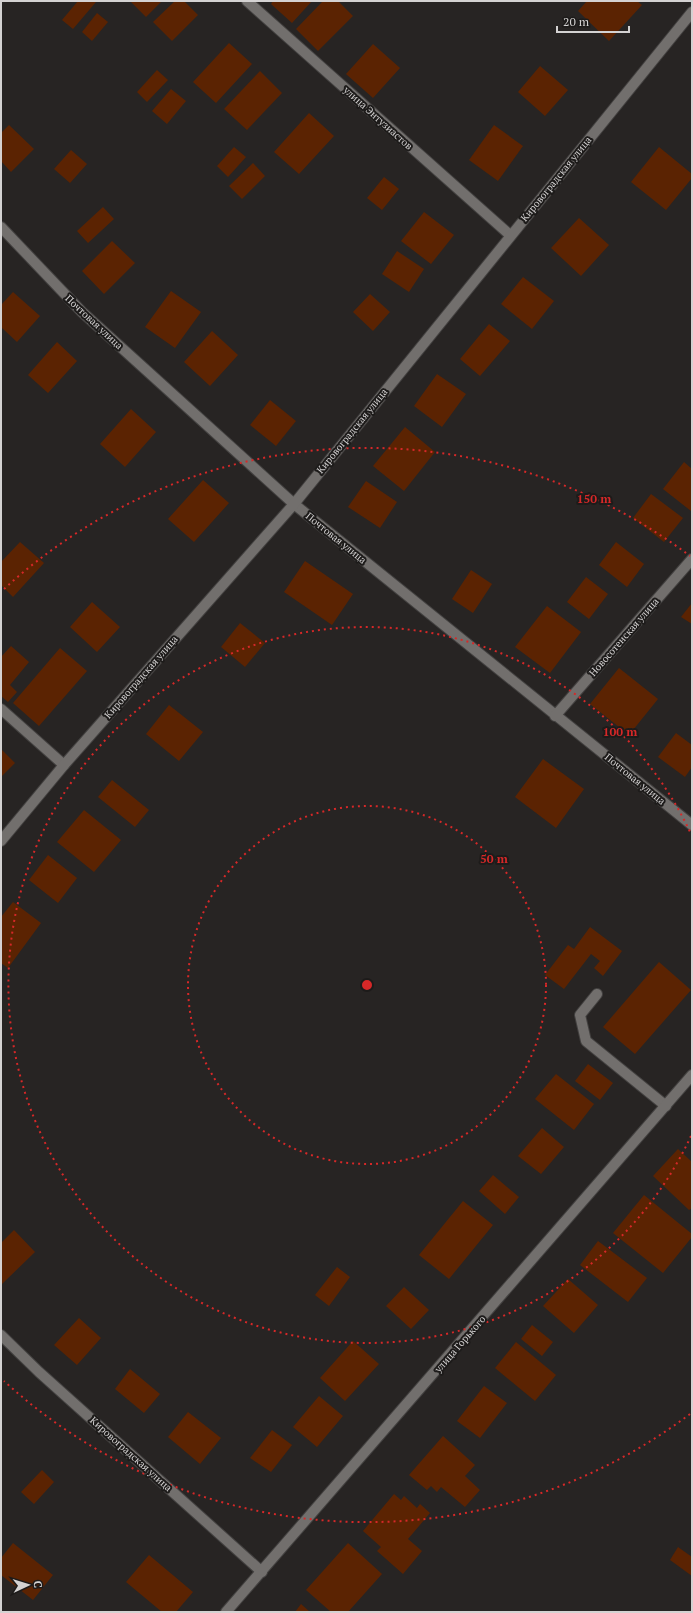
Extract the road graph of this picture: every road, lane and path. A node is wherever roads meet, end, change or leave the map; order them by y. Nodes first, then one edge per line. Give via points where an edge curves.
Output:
1 (247, 1) edge
2 (692, 12) edge
3 (1, 227) edge
4 (510, 235) junction
5 (294, 504) junction
6 (692, 559) edge
7 (1, 709) edge
8 (555, 716) junction
9 (64, 766) junction
10 (692, 825) edge
11 (1, 841) edge
12 (597, 994) dead end
13 (692, 1075) edge
14 (666, 1106) junction
15 (1, 1335) edge
16 (262, 1572) junction
17 (226, 1612) edge

1 - 4 street, улица Энтузиастов
2 - 4 street, Кировоградская улица
3 - 5 street, Почтовая улица via 82,312
4 - 5 street, Кировоградская улица
5 - 8 street, Почтовая улица
5 - 9 street, Кировоградская улица
6 - 8 street, Новосотенская улица
7 - 9 street
8 - 10 street, Почтовая улица
9 - 11 street, Кировоградская улица
12 - 14 street via 580,1015 586,1041
13 - 14 street, улица Горького
14 - 16 street, улица Горького
15 - 16 street, Кировоградская улица
16 - 17 street, улица Горького

